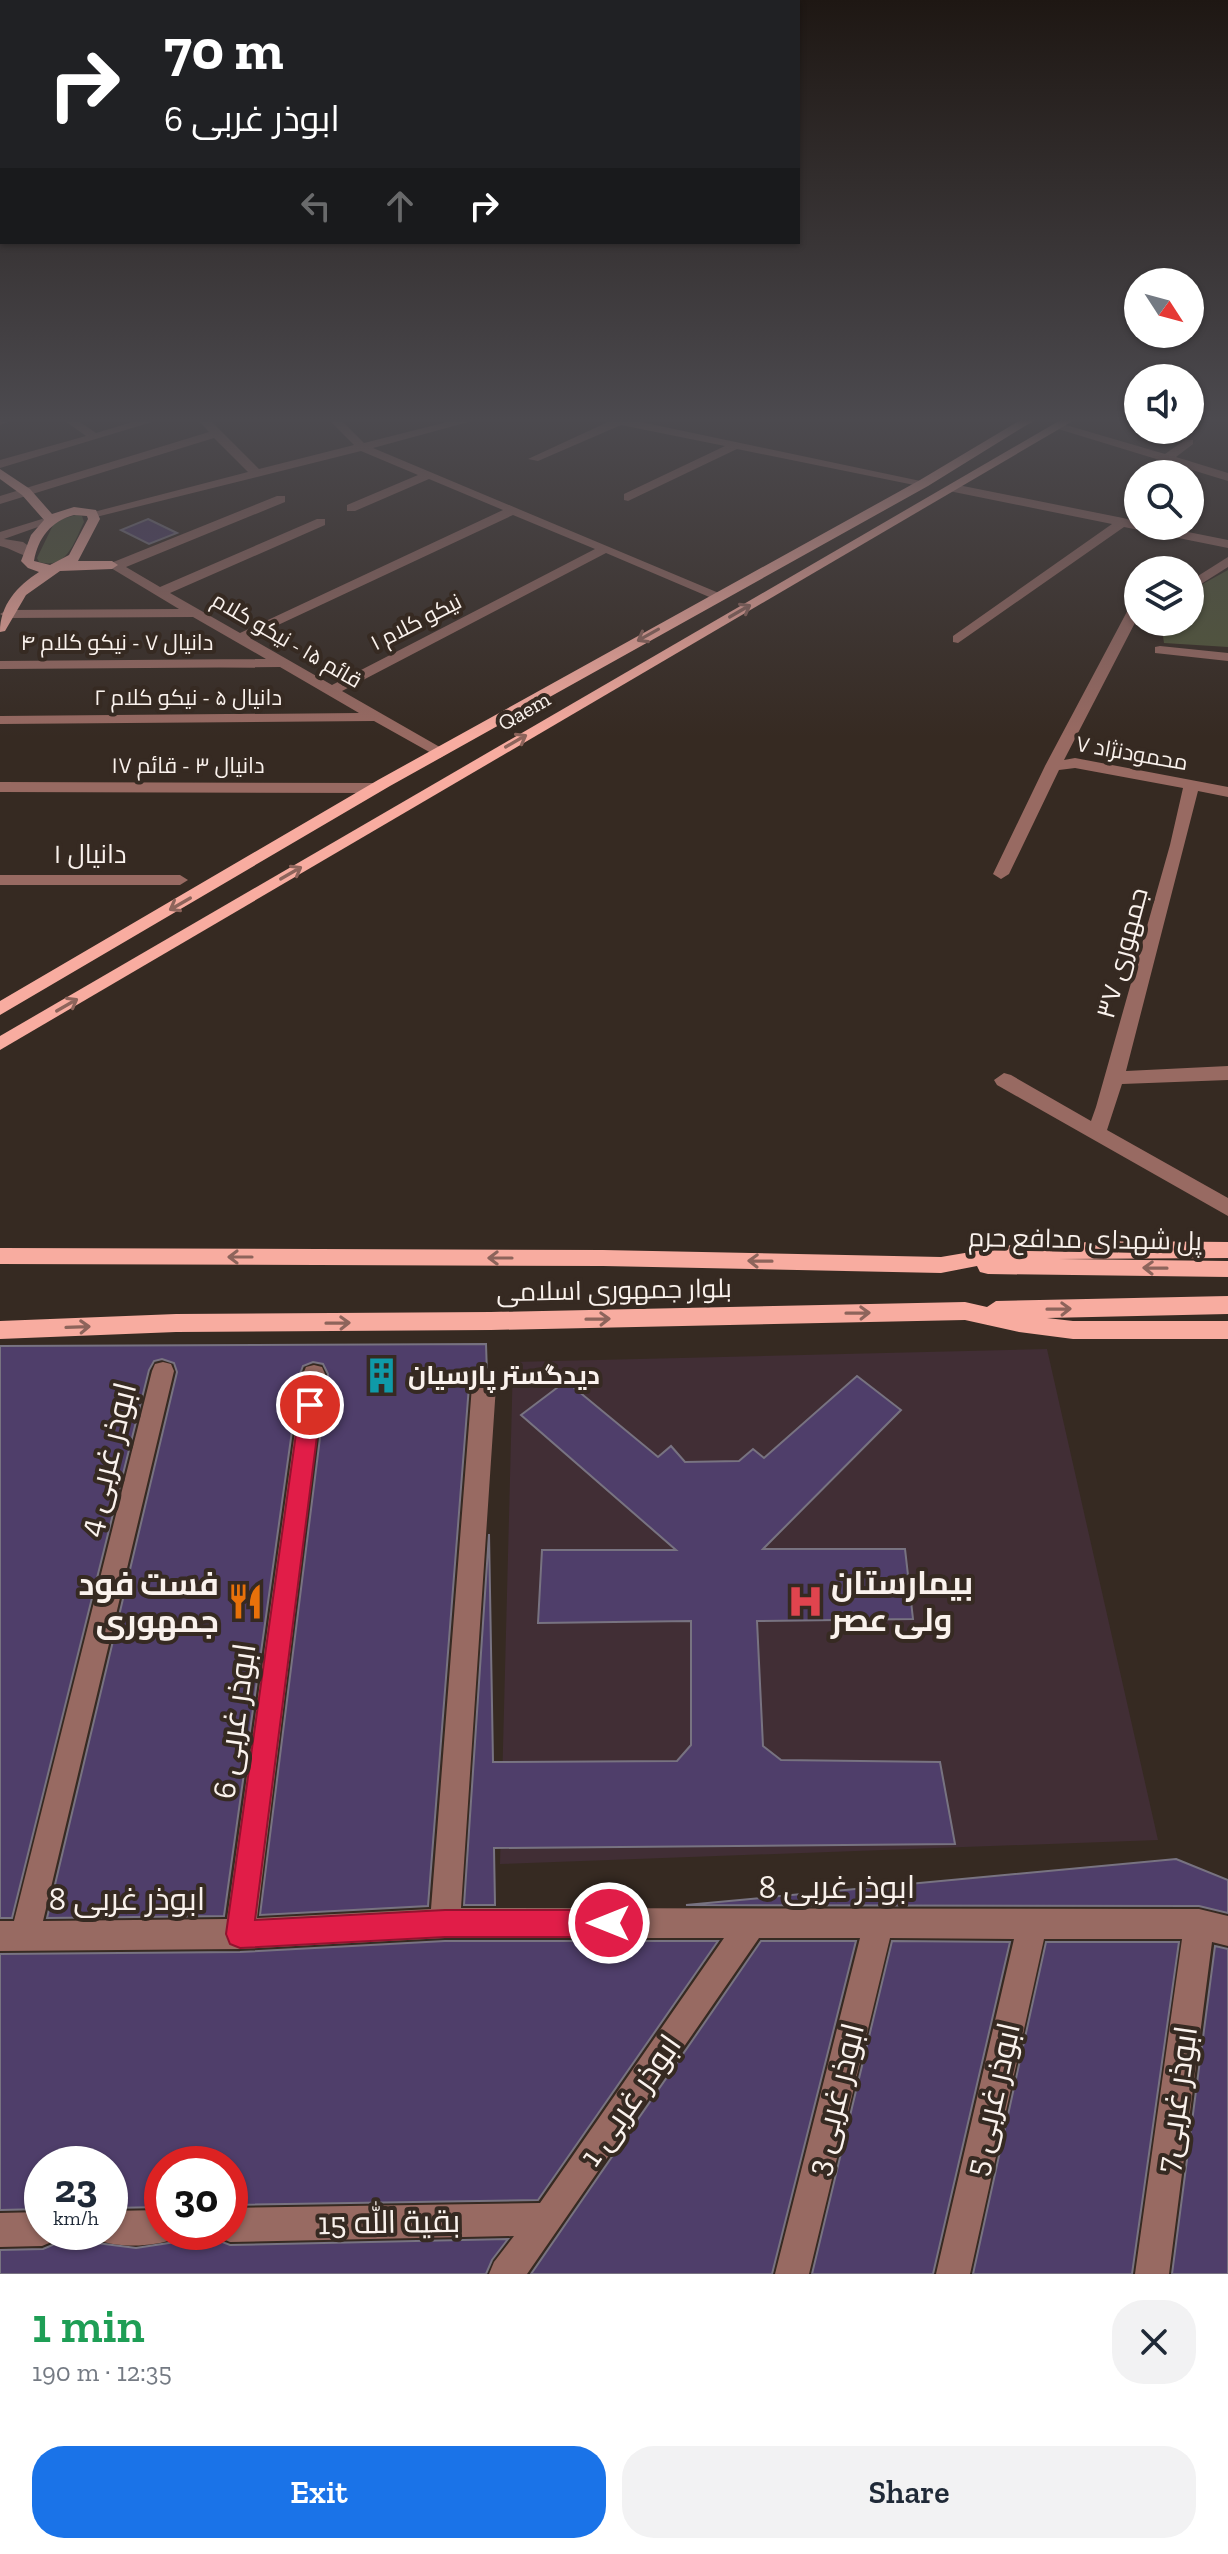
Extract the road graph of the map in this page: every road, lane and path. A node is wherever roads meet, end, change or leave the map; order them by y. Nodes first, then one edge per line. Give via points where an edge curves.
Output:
1 (38, 524) edge
2 (46, 524) edge
3 (92, 524) edge
4 (218, 524) edge
5 (316, 524) edge
6 (483, 524) edge
7 (548, 524) edge
8 (849, 524) edge
9 (890, 524) edge
10 (1120, 524) edge
11 (0, 536) edge
12 (85, 538) junction
13 (1204, 539) edge
14 (0, 542) edge
15 (1228, 544) edge
16 (606, 548) junction
17 (28, 557) junction
18 (1228, 561) edge
19 (63, 566) junction
20 (114, 566) junction
21 (1204, 577) edge
22 (160, 592) junction
23 (719, 596) junction
24 (4, 609) edge
25 (195, 613) junction
26 (0, 628) edge
27 (1124, 631) edge
28 (240, 638) junction
29 (958, 639) dead end
30 (1160, 650) dead end
31 (1228, 657) edge
32 (283, 663) junction
33 (0, 665) edge
34 (331, 691) junction
35 (377, 717) junction
36 (0, 720) edge
37 (440, 753) junction
38 (1053, 766) junction
39 (470, 767) junction
40 (1191, 786) junction
41 (0, 787) edge
42 (376, 788) junction
43 (1228, 792) edge
44 (1001, 874) dead end
45 (0, 880) edge
46 (180, 880) dead end
47 (0, 1009) edge
48 (0, 1044) edge
49 (1228, 1073) edge
50 (1114, 1078) junction
51 (1004, 1080) dead end
52 (1096, 1133) junction
53 (1228, 1208) edge
54 (1228, 1250) edge
55 (0, 1256) edge
56 (941, 1265) junction
57 (1228, 1269) edge
58 (1228, 1305) edge
59 (965, 1311) junction
60 (0, 1330) edge
61 (1228, 1330) edge
62 (163, 1371) dead end
63 (314, 1374) dead end
64 (484, 1386) dead end
65 (445, 1923) junction
66 (752, 1923) junction
67 (879, 1923) junction
68 (1032, 1924) junction
69 (1213, 1928) edge
70 (240, 1934) junction
71 (12, 1936) edge
72 (548, 2219) junction
73 (248, 2225) edge
74 (24, 2229) edge
75 (0, 2230) edge
76 (506, 2274) edge
77 (792, 2274) edge
78 (953, 2274) edge
79 (1152, 2274) edge

1 - 11 street
2 - 17 main road
3 - 12 main road
4 - 20 street
5 - 22 street
6 - 28 street
7 - 16 street
8 - 23 main road, Qaem
39 -> 9 main road, Qaem
10 - 29 street
12 - 19 main road via 76,558
12 - 20 main road
13 - 15 street
14 - 17 street via 18,545
16 - 23 street
16 - 34 street, نیکو کلام ۱
17 - 19 main road via 38,568
17 - 24 main road
18 - 21 street
19 - 20 main road
19 - 24 main road via 25,585
20 - 22 street, قائم ۱۵ - نیکو کلام
22 - 25 street, قائم ۱۵ - نیکو کلام
23 -> 37 main road, Qaem
24 - 25 street
24 - 26 main road
25 - 28 street, قائم ۱۵ - نیکو کلام
27 - 38 street
28 - 32 street, قائم ۱۵ - نیکو کلام
30 - 31 street
32 - 33 street, دانیال ۷ - نیکو کلام ۴
32 - 34 street, قائم ۱۵ - نیکو کلام
34 - 35 street, قائم ۱۵ - نیکو کلام
35 - 36 street, دانیال ۵ - نیکو کلام ۲
35 - 37 street, قائم ۱۵ - نیکو کلام
37 - 39 main road
37 - 42 main road, Qaem
38 - 40 street, محمودنژاد ۷ via 1075,763
38 - 44 street, محمودنژاد ۷
48 -> 39 main road, Qaem
40 - 43 street, محمودنژاد ۷
40 - 50 street, جمهوری ۳۷
41 - 42 street, دانیال ۳ - قائم ۱۷
42 -> 47 main road, Qaem
45 - 46 street, دانیال ۱
49 - 50 street
50 - 52 street, جمهوری ۳۷
51 - 52 street
52 - 53 street
54 - 56 main road, بلوار جمهوری اسلامی via 1057,1248 988,1254
56 -> 55 main road, بلوار جمهوری اسلامی
57 -> 56 main road, پل شهدای مدافع حرم
59 -> 58 main road
60 -> 59 main road, بلوار جمهوری اسلامی
59 - 61 main road, بلوار جمهوری اسلامی via 1073,1330
62 - 71 street, ابوذر غربی 4
63 - 70 street, ابوذر غربی 6
64 - 65 street
65 - 66 street, ابوذر غربی 8
65 - 70 street, ابوذر غربی 8
66 - 67 street, ابوذر غربی 8
66 - 72 street, ابوذر غربی 1
67 - 68 street, ابوذر غربی 8
67 - 77 street, ابوذر غربی 3
68 - 69 street, ابوذر غربی 8
68 - 78 street, ابوذر غربی 5
69 - 79 street, ابوذر غربی7
70 - 71 street, ابوذر غربی 8
72 - 73 street, بقیة الله 15
72 - 76 street, ابوذر غربی 1
74 - 75 street

